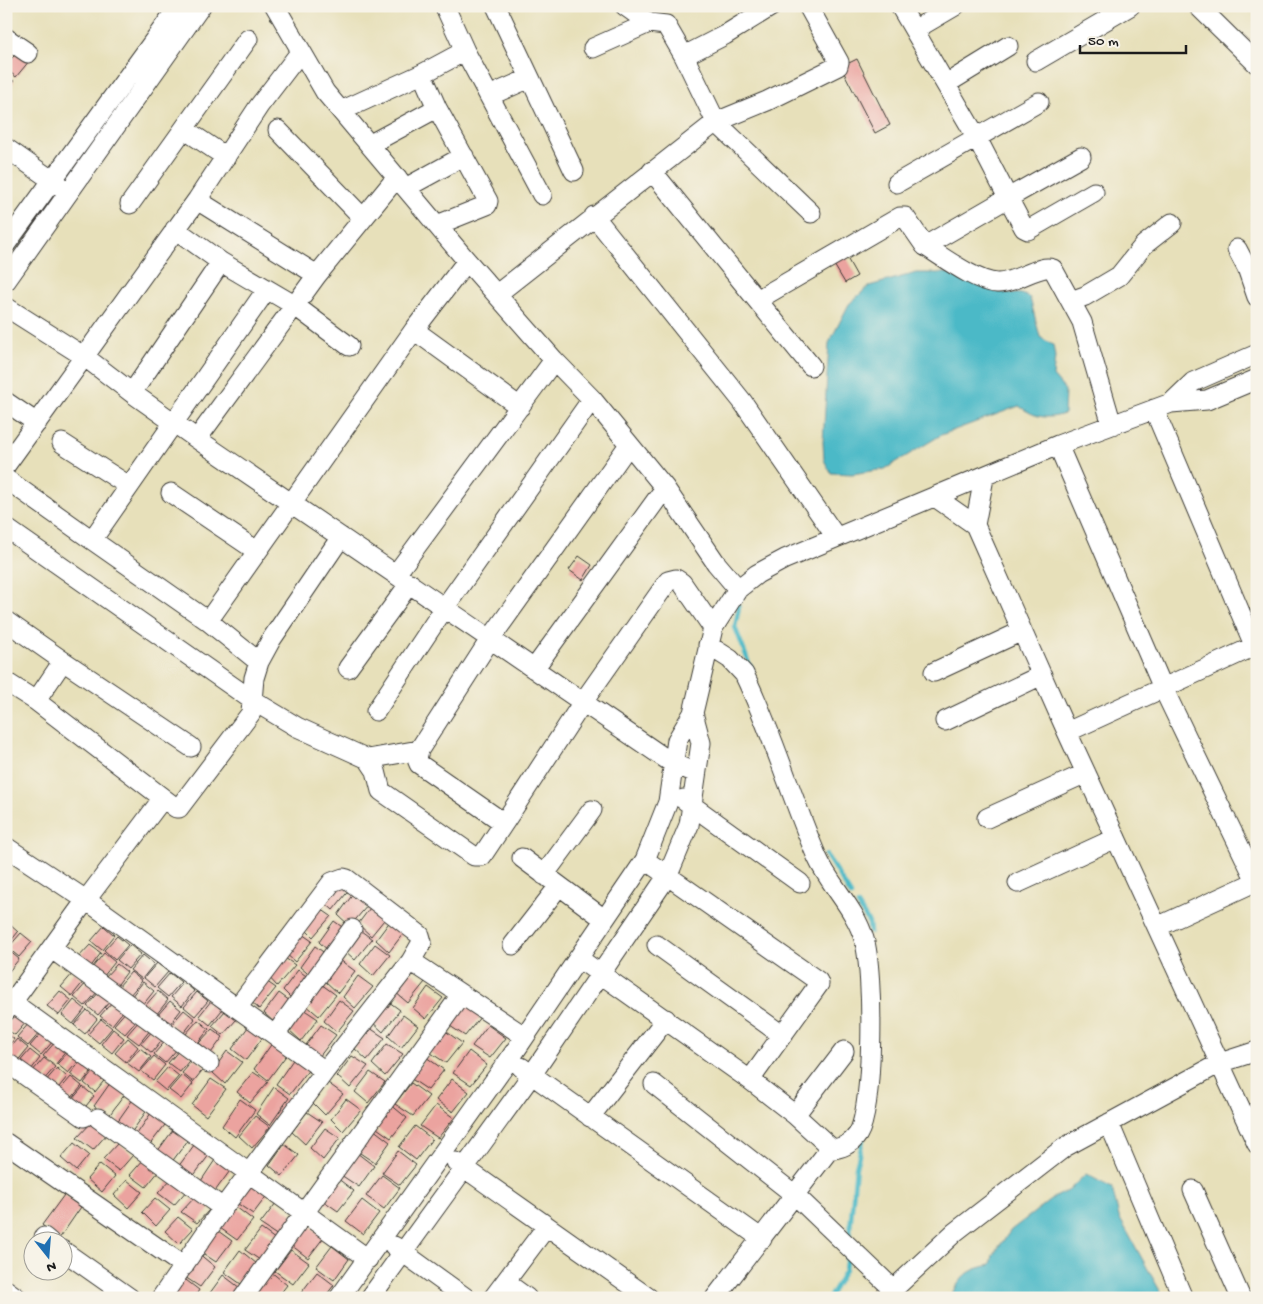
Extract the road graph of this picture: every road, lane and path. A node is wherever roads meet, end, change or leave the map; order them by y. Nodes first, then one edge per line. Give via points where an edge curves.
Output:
1 (179, 6) edge
2 (201, 6) edge
3 (275, 6) edge
4 (496, 6) edge
5 (625, 6) edge
6 (772, 6) edge
7 (808, 6) edge
8 (900, 6) edge
9 (955, 6) edge
10 (1130, 6) edge
11 (1198, 6) edge
12 (446, 7) edge
13 (649, 23) junction
14 (914, 30) junction
15 (6, 38) edge
16 (248, 39) dead end
17 (1008, 46) dead end
18 (592, 48) dead end
19 (301, 51) junction
20 (464, 51) junction
21 (28, 53) dead end
22 (684, 56) junction
23 (1036, 61) dead end
24 (1257, 64) edge
25 (422, 74) junction
26 (530, 78) junction
27 (946, 84) junction
28 (489, 96) junction
29 (1039, 102) dead end
30 (437, 108) junction
31 (341, 111) junction
32 (716, 122) junction
33 (184, 129) junction
34 (278, 130) dead end
35 (976, 138) junction
36 (376, 141) dead end
37 (6, 148) edge
38 (464, 156) junction
39 (226, 157) junction
40 (1081, 158) dead end
41 (574, 171) dead end
42 (652, 171) junction
43 (404, 181) junction
44 (897, 183) dead end
45 (60, 186) junction
46 (1094, 192) dead end
47 (542, 195) dead end
48 (1008, 198) junction
49 (198, 200) junction
50 (130, 204) dead end
51 (811, 213) dead end
52 (594, 216) junction
53 (363, 218) junction
54 (1172, 223) dead end
55 (437, 225) junction
56 (174, 229) junction
57 (6, 244) edge
58 (924, 246) junction
59 (1236, 249) dead end
60 (467, 261) junction
61 (222, 262) junction
62 (316, 275) junction
63 (6, 281) edge
64 (267, 289) junction
65 (497, 294) junction
66 (1257, 297) edge
67 (758, 300) junction
68 (1071, 301) junction
69 (294, 305) junction
70 (6, 307) edge
71 (414, 330) junction
72 (349, 346) dead end
73 (85, 357) junction
74 (1256, 357) edge
75 (554, 360) junction
76 (811, 366) dead end
77 (1257, 378) edge
78 (132, 394) junction
79 (592, 399) junction
80 (6, 402) edge
81 (520, 406) junction
82 (1162, 406) junction
83 (174, 421) junction
84 (37, 423) junction
85 (1112, 425) junction
86 (197, 439) junction
87 (62, 443) dead end
88 (1058, 445) junction
89 (628, 446) junction
90 (6, 465) edge
91 (984, 478) junction
92 (6, 479) edge
93 (129, 486) junction
94 (665, 488) junction
95 (171, 493) dead end
96 (935, 496) junction
97 (291, 503) junction
98 (976, 525) junction
99 (6, 528) edge
100 (341, 537) junction
101 (836, 537) junction
102 (92, 540) junction
103 (257, 551) junction
104 (403, 578) junction
105 (736, 592) junction
106 (445, 607) junction
107 (6, 621) edge
108 (208, 621) junction
109 (1022, 631) junction
110 (712, 632) junction
111 (491, 638) junction
112 (1256, 648) edge
113 (63, 661) junction
114 (259, 662) junction
115 (348, 668) dead end
116 (534, 669) junction
117 (934, 672) dead end
118 (1042, 675) junction
119 (6, 682) edge
120 (1163, 688) junction
121 (252, 700) junction
122 (36, 701) junction
123 (583, 702) junction
124 (376, 711) dead end
125 (693, 712) junction
126 (945, 720) dead end
127 (1067, 732) junction
128 (191, 747) dead end
129 (419, 750) junction
130 (368, 759) junction
131 (672, 763) junction
132 (696, 773) junction
133 (1086, 773) junction
134 (670, 790) junction
135 (163, 798) junction
136 (692, 805) junction
137 (592, 810) dead end
138 (988, 818) dead end
139 (504, 823) junction
140 (1116, 838) junction
141 (6, 847) edge
142 (522, 858) dead end
143 (644, 860) junction
144 (668, 875) junction
145 (551, 880) junction
146 (1018, 882) dead end
147 (1256, 882) edge
148 (800, 883) dead end
149 (86, 900) junction
150 (604, 920) junction
151 (1157, 927) junction
152 (352, 929) dead end
153 (513, 945) dead end
154 (657, 945) dead end
155 (52, 948) junction
156 (578, 958) junction
157 (411, 961) junction
158 (601, 974) junction
159 (461, 995) junction
160 (8, 1004) edge
161 (237, 1008) junction
162 (666, 1019) junction
163 (275, 1035) junction
164 (782, 1035) junction
165 (524, 1036) junction
166 (844, 1051) dead end
167 (1257, 1051) edge
168 (509, 1060) junction
169 (6, 1062) edge
170 (209, 1063) dead end
171 (1220, 1063) junction
172 (325, 1071) junction
173 (533, 1073) junction
174 (750, 1080) junction
175 (654, 1084) dead end
176 (795, 1115) junction
177 (590, 1117) junction
178 (1109, 1123) junction
179 (6, 1143) edge
180 (1257, 1144) edge
181 (829, 1150) junction
182 (444, 1153) junction
183 (465, 1168) junction
184 (250, 1174) junction
185 (1193, 1190) dead end
186 (795, 1195) junction
187 (223, 1208) junction
188 (303, 1212) junction
189 (547, 1226) junction
190 (382, 1238) junction
191 (762, 1239) junction
192 (403, 1253) junction
193 (72, 1257) edge
194 (368, 1259) junction
195 (184, 1266) junction
196 (505, 1282) junction
197 (6, 1290) edge
198 (888, 1294) edge
199 (17, 1298) edge
200 (130, 1298) edge
201 (161, 1298) edge
202 (243, 1298) edge
203 (339, 1298) edge
204 (370, 1298) edge
205 (466, 1298) edge
206 (493, 1298) edge
207 (527, 1298) edge
208 (649, 1298) edge
209 (716, 1298) edge
210 (1183, 1298) edge
211 (1240, 1298) edge

1 - 45 street
2 - 45 street
3 - 19 street
4 - 26 street
5 - 13 street
6 - 22 street
7 - 32 street via 839,62 838,66
8 - 14 street
9 - 14 street
10 - 23 street
11 - 24 street
12 - 20 street
13 - 18 street
13 - 22 street via 666,25
14 - 27 street
15 - 21 street
16 - 33 street
17 - 27 street
19 - 31 street via 325,92
19 - 39 street
20 - 25 street
20 - 28 street
22 - 32 street
25 - 30 street
25 - 31 street
26 - 28 street
26 - 41 street
27 - 35 street
28 - 47 street
29 - 35 street
30 - 36 street
30 - 38 street
31 - 43 street
32 - 42 street
32 - 51 street
33 - 39 street
33 - 50 street
34 - 53 street
35 - 44 street
35 - 48 street
37 - 45 street
38 - 43 street
38 - 55 street via 488,203
39 - 49 street
40 - 48 street
42 - 52 street
42 - 67 street
43 - 53 street
43 - 55 street
45 - 57 street
45 - 63 street
46 - 48 street via 1028,230
48 - 58 street
49 - 56 street
49 - 62 street
52 - 65 street
52 - 101 street via 742,401
53 - 62 street
54 - 68 street via 1144,245 1119,276
55 - 60 street
56 - 61 street
56 - 73 street
58 - 67 street via 905,217 900,217
58 - 68 street via 994,283 1006,283 1044,268 1052,269
59 - 66 street
60 - 65 street
60 - 71 street
61 - 64 street
61 - 78 street
62 - 69 street
64 - 69 street
64 - 83 street
65 - 75 street
67 - 76 street
68 - 85 street via 1082,322
69 - 72 street
69 - 86 street
70 - 73 street
71 - 81 street
71 - 97 street
73 - 78 street
73 - 84 street
74 - 82 street via 1193,382
75 - 79 street
75 - 81 street
77 - 82 street via 1207,400
78 - 83 street
79 - 89 street
79 - 106 street
80 - 84 street
81 - 104 street
82 - 85 street
82 - 112 street
83 - 86 street
83 - 93 street
84 - 90 street
85 - 88 street
86 - 97 street
87 - 93 street
88 - 91 street
88 - 120 street
89 - 94 street
89 - 111 street
91 - 96 street
91 - 98 street
92 - 102 street
93 - 102 street
94 - 105 street
94 - 116 street
95 - 103 street
96 - 98 street
96 - 101 street
97 - 100 street
97 - 103 street
98 - 109 street
99 - 121 street
100 - 104 street
100 - 114 street
101 - 105 street via 757,574
102 - 108 street
103 - 108 street
104 - 106 street
104 - 115 street
105 - 110 street
106 - 111 street
106 - 124 street
107 - 113 street
108 - 114 street
109 - 117 street
109 - 118 street
110 - 123 street via 682,584 676,579 668,581
110 - 125 street
110 - 181 street via 744,674 817,856 857,920 865,941 871,1043 865,1105 859,1133 842,1148
111 - 116 street
111 - 129 street
112 - 120 street
113 - 122 street
113 - 128 street
114 - 121 street
116 - 123 street
118 - 126 street
118 - 127 street
119 - 122 street
120 - 127 street
120 - 147 street
121 - 130 street via 297,728
121 - 135 street via 250,713 182,806 176,808
122 - 135 street
123 - 131 street
123 - 139 street
125 - 131 street via 677,740
125 - 132 street via 701,743
127 - 133 street
129 - 130 street
129 - 139 street via 417,759 424,769
130 - 139 street via 376,771 381,791 477,857 482,856
131 - 132 street
131 - 134 street
132 - 136 street
133 - 138 street
133 - 140 street
134 - 136 street
134 - 143 street
135 - 149 street
136 - 144 street via 689,825
136 - 148 street
137 - 145 street
140 - 146 street
140 - 151 street
141 - 149 street
142 - 145 street
143 - 144 street
143 - 150 street
144 - 158 street
144 - 164 street via 816,978 819,984
145 - 150 street
145 - 153 street
147 - 151 street
149 - 155 street
149 - 161 street
150 - 156 street
151 - 171 street
152 - 163 street
154 - 164 street
155 - 160 street
155 - 170 street
156 - 158 street
156 - 165 street
157 - 159 street
157 - 161 street via 422,942 420,935 347,879 337,879
157 - 172 street
158 - 162 street
158 - 173 street
159 - 165 street
159 - 188 street
160 - 184 street
161 - 163 street
162 - 174 street
162 - 177 street
163 - 172 street
164 - 174 street
165 - 168 street
166 - 176 street
167 - 171 street
168 - 173 street
168 - 182 street
169 - 187 street
171 - 178 street
171 - 180 street
172 - 184 street
173 - 177 street
173 - 183 street
174 - 176 street
175 - 186 street
176 - 181 street via 828,1144
177 - 191 street
178 - 198 street via 1065,1147 955,1232
178 - 210 street
179 - 195 street
181 - 186 street
182 - 183 street
182 - 190 street
183 - 189 street
183 - 192 street
184 - 187 street
184 - 188 street
185 - 211 street
186 - 191 street
186 - 198 street
187 - 195 street
188 - 194 street
188 - 202 street
189 - 196 street
189 - 208 street
190 - 192 street
190 - 194 street
191 - 209 street
192 - 204 street
192 - 205 street
193 - 200 street
194 - 203 street
195 - 201 street
196 - 206 street
196 - 207 street
197 - 199 street

